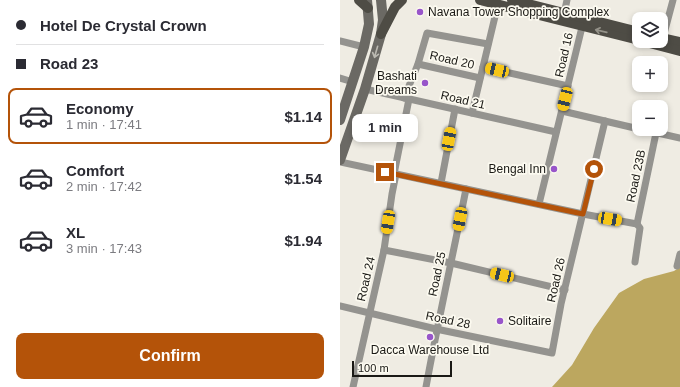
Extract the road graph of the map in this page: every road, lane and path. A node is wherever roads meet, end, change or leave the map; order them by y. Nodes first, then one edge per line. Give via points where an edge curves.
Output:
1 (359, 0) edge
2 (381, 0) edge
3 (402, 0) edge
4 (480, 0) edge
5 (512, 0) edge
6 (568, 0) edge
7 (673, 0) edge
8 (367, 4) edge
9 (498, 4) junction
10 (564, 14) junction
11 (668, 17) edge
12 (582, 27) junction
13 (632, 30) edge
14 (381, 34) junction
15 (632, 39) edge
16 (340, 41) edge
17 (668, 41) edge
18 (680, 42) edge
19 (488, 44) junction
20 (668, 44) edge
21 (364, 47) junction
22 (680, 50) edge
23 (418, 64) junction
24 (483, 67) junction
25 (340, 78) edge
26 (480, 78) junction
27 (353, 82) junction
28 (568, 86) junction
29 (365, 89) junction
30 (407, 98) junction
31 (455, 110) junction
32 (562, 111) junction
33 (472, 113) junction
34 (340, 120) edge
35 (605, 121) junction
36 (632, 127) edge
37 (556, 132) junction
38 (655, 136) edge
39 (668, 136) edge
40 (680, 138) edge
41 (340, 161) edge
42 (395, 174) junction
43 (441, 183) junction
44 (466, 189) junction
45 (539, 204) junction
46 (583, 214) junction
47 (637, 224) junction
48 (384, 250) junction
49 (680, 254) edge
50 (635, 262) dead end
51 (451, 263) junction
52 (677, 266) dead end
53 (565, 290) junction
54 (340, 306) edge
55 (369, 313) junction
56 (436, 329) junction
57 (552, 353) joint
58 (353, 387) edge
59 (426, 387) edge

1 - 8 main road
2 - 14 main road
3 - 14 main road
4 - 9 main road
5 - 10 main road
6 - 10 street
7 - 11 street
8 - 21 main road via 369,24
9 - 12 main road
9 - 19 street
10 - 13 main road
15 -> 12 main road
12 - 28 street, Road 16
14 -> 29 main road
16 - 21 street
17 - 18 main road
19 - 23 street, Road 24 via 427,33
19 - 24 street
20 - 22 main road
21 - 27 main road
23 - 26 street, Road 20
23 - 30 street, Road 24
24 - 26 street
24 - 28 street
25 - 27 street
26 - 33 street
27 - 34 main road
28 - 32 street, Road 16
29 - 30 street, Road 21
29 - 41 main road
30 - 31 street, Road 21
30 - 42 street, Road 24
31 - 33 street, Road 21
31 - 43 street
32 - 35 street
32 - 37 street, Road 16
33 - 37 street, Road 21
35 - 36 street
35 - 46 street, Road 26
37 - 45 street, Road 16
38 - 47 street, Road 23B
39 - 40 street
41 - 42 street
42 - 43 street
42 - 48 street, Road 24
43 - 44 street
44 - 45 street
44 - 51 street, Road 25
45 - 46 street
46 - 47 street
46 - 53 street, Road 26
47 - 50 street, Road 23B via 640,228
48 - 51 street
48 - 55 street, Road 24
49 - 52 street
51 - 53 street
51 - 56 street, Road 25
53 - 57 street, Road 26
54 - 55 street, Road 28
55 - 56 street, Road 28
55 - 58 street, Road 24
56 - 57 street, Road 28
56 - 59 street, Road 25

